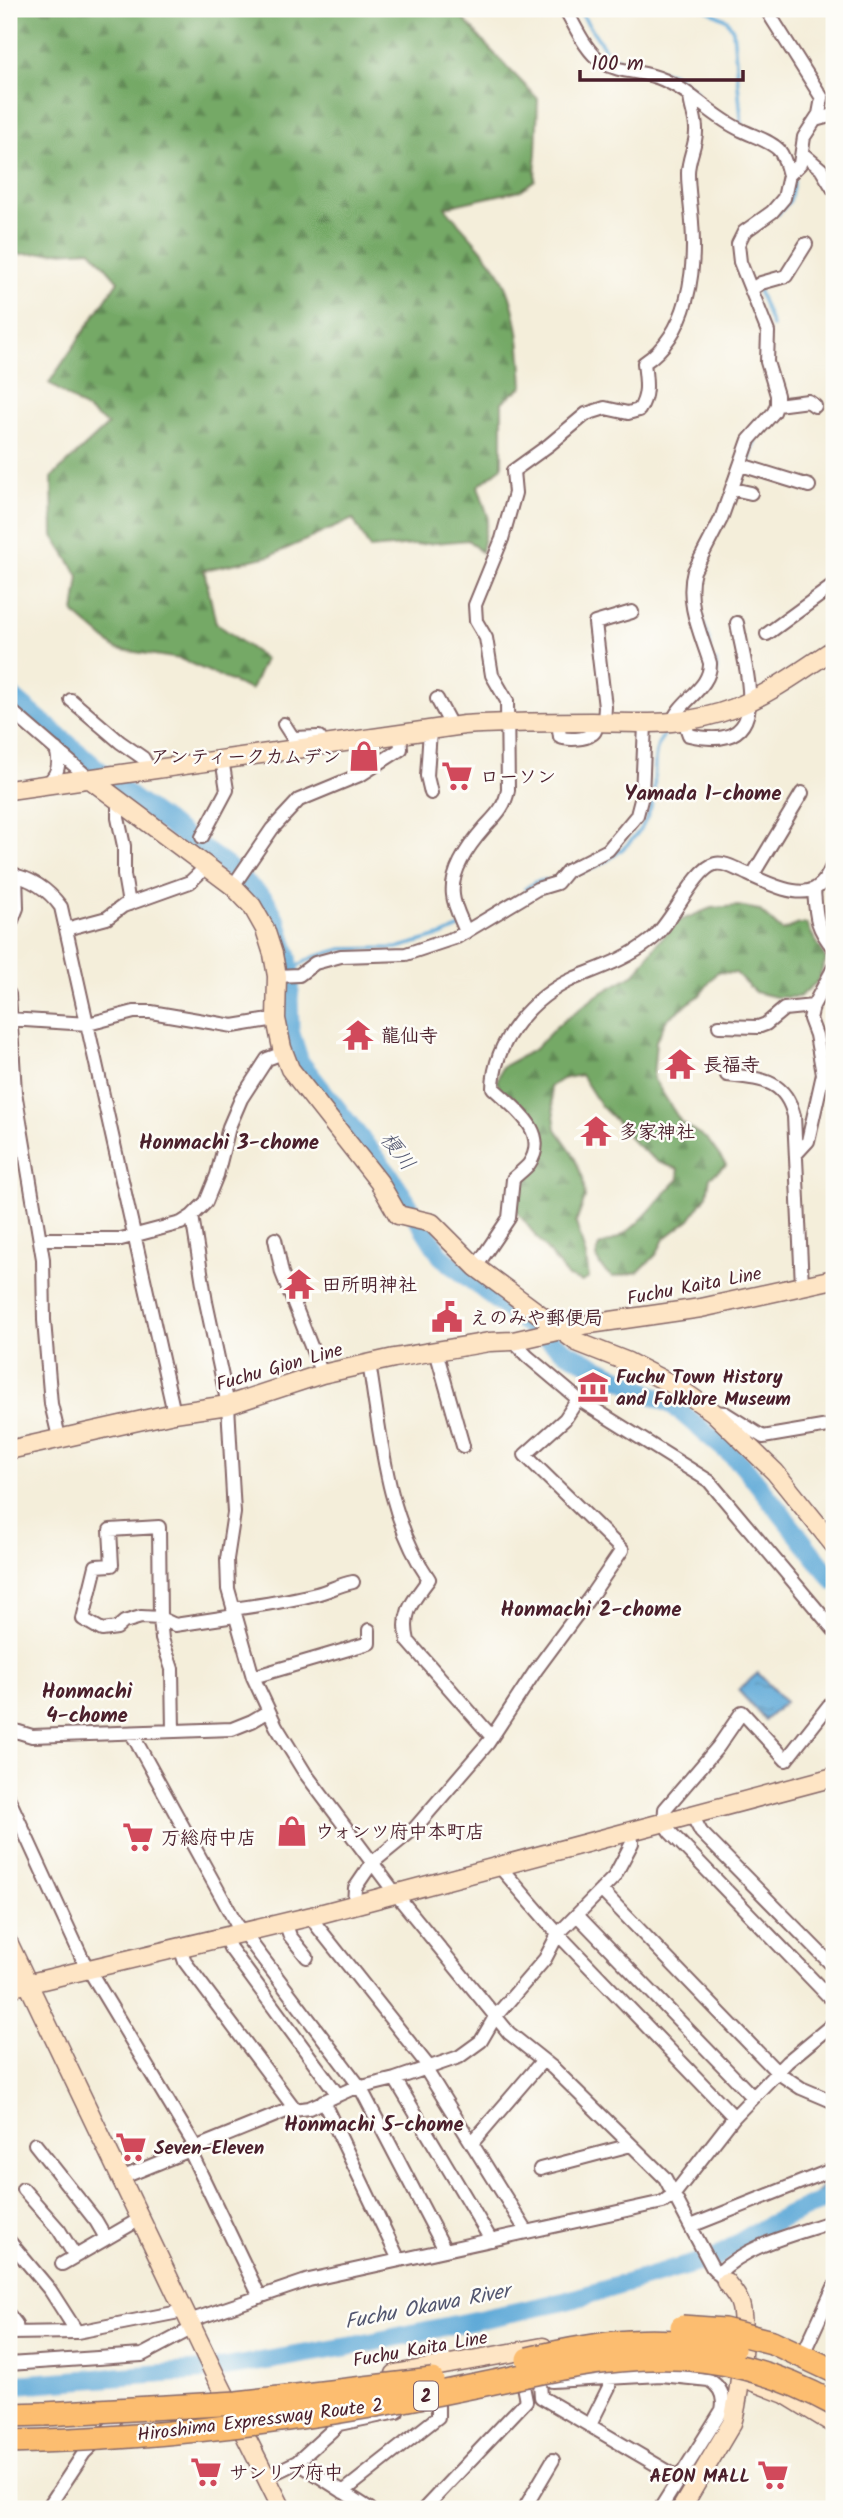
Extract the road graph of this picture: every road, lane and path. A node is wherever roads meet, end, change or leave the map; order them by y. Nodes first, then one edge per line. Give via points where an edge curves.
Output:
1 (565, 9) edge
2 (766, 9) edge
3 (691, 95) junction
4 (834, 115) edge
5 (816, 120) junction
6 (801, 158) junction
7 (790, 174) junction
8 (834, 190) edge
9 (806, 244) dead end
10 (755, 287) junction
11 (781, 404) junction
12 (815, 406) dead end
13 (745, 467) junction
14 (809, 486) dead end
15 (834, 585) edge
16 (632, 612) dead end
17 (737, 623) dead end
18 (767, 634) dead end
19 (834, 649) edge
20 (437, 699) dead end
21 (71, 700) dead end
22 (750, 701) junction
23 (9, 709) edge
24 (508, 722) junction
25 (601, 722) junction
26 (678, 722) junction
27 (284, 724) dead end
28 (645, 724) junction
29 (452, 727) junction
30 (430, 730) junction
31 (400, 734) junction
32 (324, 745) junction
33 (56, 749) junction
34 (222, 760) junction
35 (150, 770) junction
36 (101, 777) junction
37 (45, 785) junction
38 (9, 790) edge
39 (431, 793) dead end
40 (802, 793) dead end
41 (118, 800) junction
42 (202, 837) dead end
43 (834, 862) edge
44 (206, 866) junction
45 (12, 875) edge
46 (752, 876) junction
47 (233, 886) junction
48 (814, 890) junction
49 (130, 904) junction
50 (9, 928) edge
51 (66, 929) junction
52 (466, 932) junction
53 (834, 949) edge
54 (834, 967) edge
55 (277, 976) junction
56 (9, 994) edge
57 (813, 1006) junction
58 (10, 1019) edge
59 (276, 1019) junction
60 (88, 1024) junction
61 (719, 1026) dead end
62 (283, 1053) junction
63 (727, 1075) dead end
64 (828, 1081) edge
65 (796, 1154) junction
66 (192, 1216) junction
67 (136, 1237) junction
68 (40, 1239) junction
69 (275, 1239) dead end
70 (476, 1266) junction
71 (834, 1279) edge
72 (802, 1285) junction
73 (547, 1333) junction
74 (513, 1341) junction
75 (436, 1351) junction
76 (369, 1363) junction
77 (322, 1374) junction
78 (578, 1399) junction
79 (228, 1405) junction
80 (713, 1412) junction
81 (174, 1413) junction
82 (834, 1425) edge
83 (59, 1437) junction
84 (463, 1446) dead end
85 (9, 1450) edge
86 (834, 1545) edge
87 (353, 1582) dead end
88 (234, 1613) junction
89 (160, 1618) junction
90 (369, 1630) dead end
91 (834, 1630) edge
92 (253, 1677) junction
93 (834, 1699) edge
94 (269, 1711) junction
95 (9, 1729) edge
96 (173, 1731) junction
97 (132, 1734) junction
98 (492, 1737) junction
99 (834, 1777) edge
100 (9, 1799) edge
101 (692, 1815) junction
102 (664, 1823) junction
103 (631, 1832) junction
104 (372, 1863) junction
105 (499, 1866) junction
106 (601, 1890) junction
107 (395, 1893) junction
108 (354, 1904) junction
109 (577, 1915) junction
110 (312, 1916) junction
111 (285, 1922) junction
112 (244, 1933) junction
113 (558, 1934) junction
114 (225, 1937) junction
115 (9, 1944) edge
116 (180, 1947) junction
117 (307, 1957) dead end
118 (834, 1967) edge
119 (89, 1969) junction
120 (28, 1984) junction
121 (9, 1988) edge
122 (834, 2002) edge
123 (495, 2017) junction
124 (834, 2023) edge
125 (543, 2060) junction
126 (427, 2068) junction
127 (777, 2072) junction
128 (394, 2079) junction
129 (359, 2087) junction
130 (338, 2095) junction
131 (753, 2097) junction
132 (323, 2101) junction
133 (834, 2102) edge
134 (295, 2109) junction
135 (734, 2118) junction
136 (472, 2143) junction
137 (35, 2144) dead end
138 (631, 2145) junction
139 (192, 2147) junction
140 (540, 2169) dead end
141 (834, 2169) edge
142 (121, 2178) junction
143 (23, 2189) dead end
144 (675, 2193) junction
145 (140, 2219) junction
146 (834, 2221) edge
147 (693, 2229) junction
148 (527, 2232) junction
149 (106, 2238) junction
150 (491, 2240) junction
151 (9, 2241) edge
152 (445, 2250) junction
153 (75, 2256) junction
154 (399, 2260) junction
155 (62, 2264) dead end
156 (719, 2274) junction
157 (834, 2287) edge
158 (260, 2297) junction
159 (9, 2315) edge
160 (191, 2325) junction
161 (77, 2332) junction
162 (13, 2333) edge
163 (742, 2335) junction
164 (804, 2352) junction
165 (834, 2363) edge
166 (9, 2364) edge
167 (834, 2371) edge
168 (534, 2374) junction
169 (609, 2376) junction
170 (739, 2378) junction
171 (432, 2380) junction
172 (834, 2387) edge
173 (225, 2394) junction
174 (438, 2404) junction
175 (834, 2404) edge
176 (116, 2414) junction
177 (9, 2417) edge
178 (834, 2422) edge
179 (590, 2425) junction
180 (9, 2427) edge
181 (90, 2439) junction
182 (9, 2442) edge
183 (9, 2449) edge
184 (554, 2460) dead end
185 (297, 2462) junction
186 (266, 2477) junction
187 (679, 2477) junction
188 (343, 2492) junction
189 (47, 2509) edge
190 (282, 2509) edge
191 (370, 2509) edge
192 (424, 2509) edge
193 (524, 2509) edge
194 (660, 2509) edge
195 (681, 2509) edge

1 - 3 street via 601,61 653,75
2 - 5 street via 822,98
3 - 7 street via 713,115 781,151
3 - 24 street via 696,135 688,172 692,226 689,292 671,336 644,363 645,401 639,410 628,413 605,408 586,414 513,471 514,493 502,539 475,605 492,675 507,701
4 - 5 street
5 - 6 street via 804,137
6 - 7 street
6 - 8 street via 821,169
7 - 10 street via 784,198 744,232 738,244 740,262
9 - 10 street via 786,276
10 - 11 street via 768,332 767,362
11 - 12 street via 808,401
11 - 13 street via 750,440
13 - 14 street
13 - 26 street via 741,491 692,579 692,603 710,671 678,709
15 - 18 street
16 - 25 street via 595,624 605,707
17 - 22 street
19 - 22 street
20 - 29 street
21 - 35 street via 144,758
22 - 26 street
22 - 26 street via 750,714 736,734 726,738 689,735
23 - 33 street
24 - 25 street
24 - 29 street
24 - 52 street via 505,805 478,835 453,882 453,897
25 - 28 street
26 - 28 street
27 - 32 street via 293,738 319,737
28 - 52 street via 637,815 608,850 567,871 557,884 537,889
29 - 30 street
30 - 31 street
30 - 39 street via 427,776
31 - 32 street
31 - 47 street via 401,749 362,774 299,800 272,829
32 - 34 street
33 - 36 street
33 - 37 street via 58,769
34 - 35 street
34 - 42 street via 227,790
35 - 36 street
36 - 37 street
36 - 41 street
37 - 38 street
40 - 46 street
41 - 44 street
41 - 49 street
43 - 48 street
44 - 47 street
44 - 49 street via 190,882
45 - 50 street via 17,908
45 - 51 street via 49,891 61,907
46 - 48 street via 779,888
46 - 70 street via 715,864 700,873 670,921 652,940 610,966 572,979 530,1008 510,1031 498,1058 493,1088 528,1122 536,1147 529,1164 513,1179 509,1218
47 - 55 street via 265,929
48 - 53 street via 820,932
49 - 51 street via 107,918
51 - 60 street
52 - 55 street via 406,954 341,956 315,963 299,975
54 - 57 street
55 - 59 street
56 - 58 street
57 - 61 street via 783,1009 758,1027
57 - 64 street via 810,1019
58 - 60 street
58 - 68 street via 15,1092
59 - 60 street via 233,1026 134,1012
59 - 62 street
60 - 67 street
62 - 66 street via 267,1059 241,1099 206,1202
62 - 70 street via 290,1069 379,1182 398,1215 432,1223
63 - 65 street via 754,1078 783,1090 794,1116
64 - 65 street via 808,1141
65 - 72 street
66 - 67 street
66 - 79 street
67 - 68 street
67 - 81 street
68 - 83 street via 51,1404
69 - 77 street via 282,1272
70 - 73 street
71 - 72 street, Fuchu Kaita Line
72 - 73 street, Fuchu Kaita Line via 701,1308
73 - 74 street, Fuchu Gion Line
73 - 80 street via 628,1362
74 - 75 street, Fuchu Gion Line
74 - 78 street
75 - 76 street, Fuchu Gion Line
75 - 84 street
76 - 77 street, Fuchu Gion Line
76 - 98 street via 388,1482 405,1534 429,1579 408,1608 408,1641
77 - 79 street, Fuchu Gion Line
78 - 91 street via 709,1481
78 - 98 street via 565,1419 525,1455 622,1550
79 - 81 street, Fuchu Gion Line
79 - 88 street via 234,1513 227,1559
80 - 82 street via 725,1413 763,1437
80 - 86 street via 767,1464
81 - 83 street, Fuchu Gion Line
83 - 85 street, Fuchu Gion Line
87 - 88 street
88 - 89 street via 174,1625
88 - 92 street
89 - 89 street via 141,1617 102,1630 83,1619 96,1566 112,1565 110,1530 159,1527
89 - 96 street via 172,1669
90 - 92 street via 369,1643
92 - 94 street
93 - 102 street via 786,1760 742,1712 665,1809
94 - 96 street via 232,1729
94 - 104 street via 305,1773
95 - 97 street via 32,1736
96 - 97 street
97 - 112 street
98 - 104 street via 415,1828
99 - 101 street
100 - 119 street
101 - 102 street
101 - 118 street via 701,1832
102 - 103 street
102 - 122 street
103 - 105 street
103 - 106 street via 632,1843 614,1877
104 - 107 street
104 - 108 street via 355,1888
105 - 107 street
105 - 113 street
106 - 109 street
106 - 127 street
107 - 108 street
107 - 123 street
108 - 110 street
109 - 113 street
109 - 131 street
110 - 111 street
110 - 126 street
111 - 112 street
111 - 117 street
112 - 114 street
112 - 129 street
113 - 123 street via 545,1959
113 - 135 street
114 - 116 street
114 - 130 street
115 - 120 street
116 - 119 street
116 - 134 street via 185,1962
119 - 120 street
119 - 139 street
120 - 121 street
120 - 142 street
123 - 125 street
123 - 126 street via 481,2041 459,2057
124 - 127 street
125 - 136 street
125 - 138 street
126 - 128 street
126 - 136 street
127 - 131 street
127 - 133 street
128 - 129 street
128 - 150 street
129 - 130 street
129 - 152 street
130 - 132 street
131 - 135 street
132 - 134 street
132 - 154 street
134 - 139 street
135 - 144 street
136 - 148 street
137 - 149 street
138 - 140 street
138 - 144 street
139 - 142 street
139 - 158 street
141 - 147 street
142 - 145 street
143 - 153 street
144 - 147 street
144 - 148 street via 663,2202
145 - 149 street
145 - 160 street
146 - 156 street via 730,2261
147 - 156 street
148 - 150 street
149 - 153 street
150 - 152 street
151 - 161 street via 50,2290
152 - 154 street
153 - 155 street
154 - 158 street via 309,2280
156 - 163 street via 739,2302
157 - 164 street
158 - 160 street
159 - 162 street via 16,2324
160 - 161 street
160 - 166 street via 142,2356
160 - 173 street
161 - 162 street
163 - 164 street, Fuchu Kaita Line
163 - 170 street
163 - 173 street, Fuchu Kaita Line via 614,2332 482,2360
164 - 165 street, Fuchu Kaita Line
167 - 168 highway, bridge via 747,2335 679,2327 608,2335
168 - 169 street
168 - 171 highway, Hiroshima Expressway Route 2 / 2, bridge
168 - 172 highway, Hiroshima Expressway Route 2 / 2, bridge via 609,2342 668,2340 765,2358
168 - 174 street
168 - 175 highway, Hiroshima Expressway Route 2 / 2, bridge via 621,2358 699,2359 758,2371
168 - 178 highway, bridge via 603,2366 709,2369 771,2385
168 - 179 street via 541,2398
168 - 181 highway, Hiroshima Expressway Route 2 / 2, bridge via 336,2412
168 - 192 street via 526,2401
169 - 179 street via 609,2387
169 - 187 street via 709,2380 721,2390 722,2410
170 - 178 street via 785,2394
170 - 195 street via 733,2423
171 - 177 highway, bridge via 237,2403
171 - 180 highway, Hiroshima Expressway Route 2 / 2, bridge via 226,2412 89,2425
173 - 176 street, Fuchu Kaita Line
173 - 186 street
174 - 185 street via 339,2424
174 - 188 street via 438,2417
176 - 177 street, Fuchu Kaita Line
176 - 189 street via 113,2425 84,2453
179 - 187 street
181 - 182 highway, Hiroshima Expressway Route 2 / 2, bridge
181 - 183 highway, bridge
184 - 193 street
185 - 186 street
185 - 188 street
186 - 190 street
187 - 194 street
188 - 191 street

